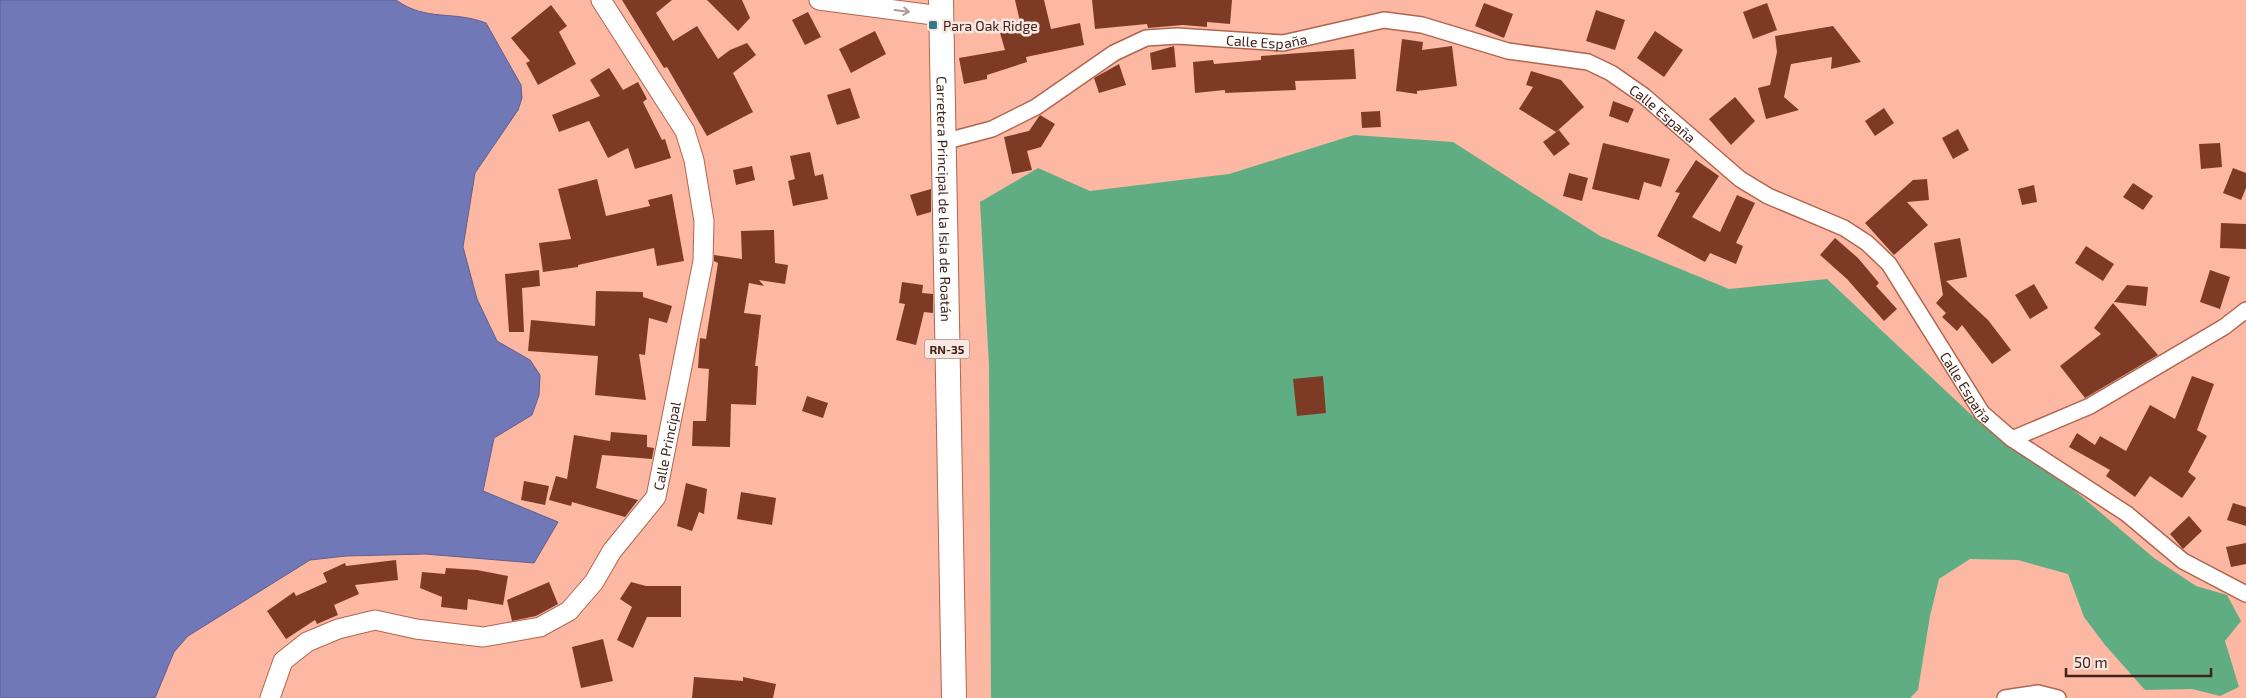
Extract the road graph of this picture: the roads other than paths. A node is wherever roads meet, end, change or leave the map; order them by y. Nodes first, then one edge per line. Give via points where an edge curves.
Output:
1 (601, 0) edge
2 (819, 0) edge
3 (941, 8) edge
4 (943, 142) junction
5 (2246, 310) edge
6 (2012, 439) junction
7 (2246, 594) edge
8 (270, 698) edge
9 (954, 698) edge
10 (2005, 698) edge
11 (2058, 698) edge

1 - 8 street, Calle Principal via 685,131 694,160 704,221 703,261 656,497 569,611 540,627 483,637 375,620 338,629 307,642 283,661
2 -> 3 street
3 - 4 main road, Carretera Principal de la Isla de Roatán / RN-35
4 - 6 street, Calle España via 992,130 1036,107 1114,53 1146,38 1177,36 1283,43 1384,20 1422,25 1508,51 1588,62 1611,73 1644,96 1740,179 1768,196 1844,228 1868,243 1889,264 1982,413
4 - 9 main road, Carretera Principal de la Isla de Roatán / RN-35
5 - 6 street via 2224,327 2090,406
6 - 7 street, Calle España via 2127,514 2183,561
10 - 11 street via 2038,693

